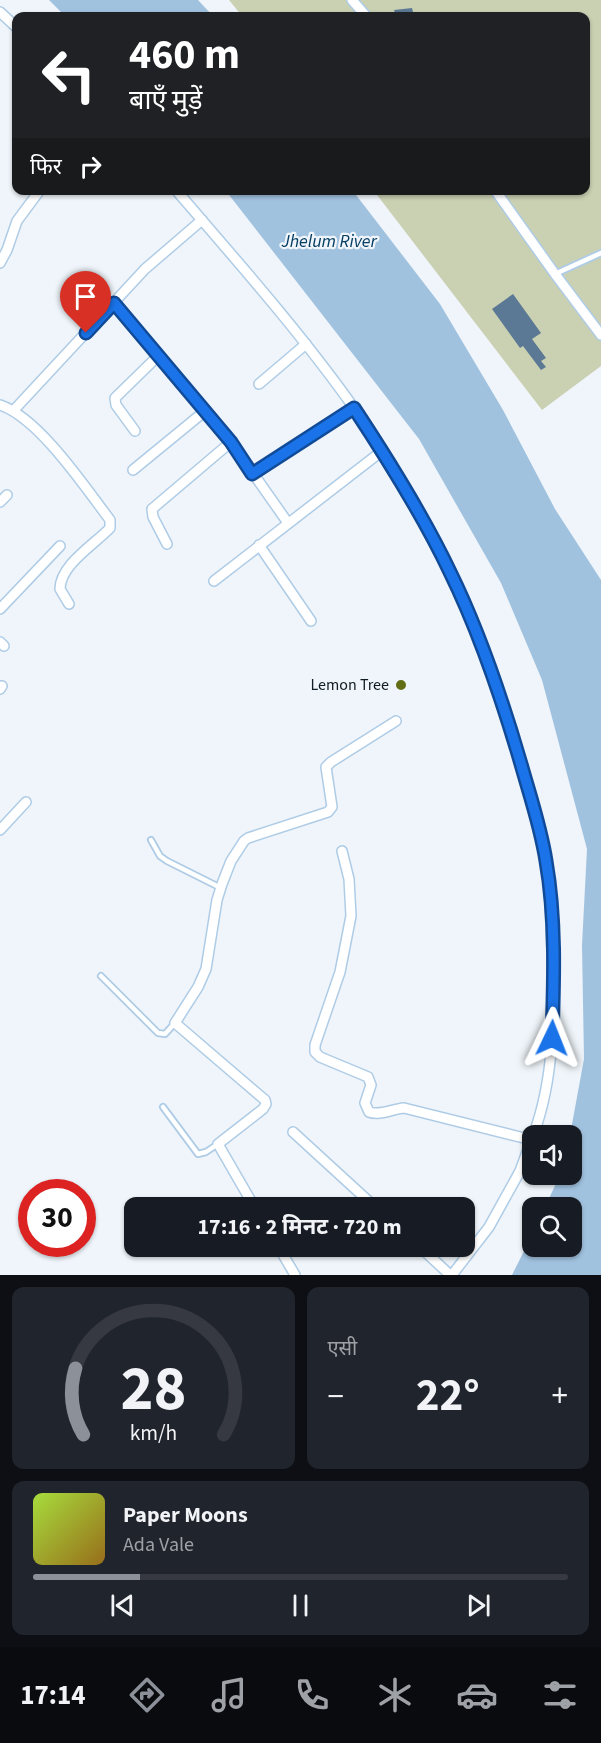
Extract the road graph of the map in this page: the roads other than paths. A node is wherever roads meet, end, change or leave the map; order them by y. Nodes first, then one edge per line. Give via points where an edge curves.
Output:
1 (352, 0) edge
2 (0, 12) edge
3 (362, 12) edge
4 (12, 23) edge
5 (36, 195) edge
6 (180, 195) edge
7 (499, 195) edge
8 (202, 220) junction
9 (601, 252) edge
10 (0, 263) edge
11 (555, 274) junction
12 (114, 303) junction
13 (601, 335) edge
14 (306, 344) junction
15 (158, 356) junction
16 (260, 384) dead end
17 (0, 405) edge
18 (354, 408) junction
19 (14, 410) junction
20 (205, 411) junction
21 (135, 431) dead end
22 (231, 442) junction
23 (382, 451) junction
24 (133, 470) dead end
25 (252, 474) junction
26 (8, 495) dead end
27 (0, 502) edge
28 (288, 523) junction
29 (166, 544) dead end
30 (259, 545) junction
31 (60, 546) dead end
32 (214, 581) dead end
33 (69, 604) dead end
34 (0, 609) edge
35 (311, 621) dead end
36 (396, 721) dead end
37 (26, 802) dead end
38 (0, 830) edge
39 (151, 840) dead end
40 (342, 851) dead end
41 (221, 888) junction
42 (101, 976) dead end
43 (175, 1023) junction
44 (164, 1107) dead end
45 (537, 1125) edge
46 (293, 1132) dead end
47 (522, 1136) edge
48 (218, 1144) junction
49 (522, 1166) edge
50 (249, 1197) edge
51 (364, 1197) edge
52 (284, 1257) edge
53 (431, 1257) edge
54 (295, 1275) edge
55 (451, 1275) edge

1 - 3 street
2 - 4 street
5 - 10 street via 17,221
6 - 8 street
7 - 11 street
8 - 12 street via 145,269
8 - 14 street
9 - 11 lane
11 - 13 street
12 - 15 street
12 - 19 street
14 - 16 street
14 - 18 street
15 - 20 street
15 - 21 street via 115,398
17 - 19 street
18 - 23 street
18 - 25 street
19 - 33 street via 58,452 110,520 110,528 80,554 61,581 60,589
20 - 22 street
20 - 24 street
22 - 25 street
22 - 29 street via 153,509
23 - 28 street
23 - 45 street via 451,573 478,635 505,707 538,821 551,914 554,992 551,1060
25 - 28 street
26 - 27 street
28 - 30 street
30 - 32 street
30 - 35 street
31 - 34 street
36 - 41 street via 326,767 330,810 244,841
37 - 38 street
39 - 41 lane via 167,861
40 - 47 street via 349,879 351,916 340,972 315,1052 368,1077 371,1085 365,1103 369,1112 405,1108
41 - 43 street via 206,969
42 - 43 lane via 158,1033 165,1034
43 - 48 street via 265,1100 263,1108
44 - 48 lane via 198,1154
46 - 51 street
48 - 50 street
49 - 55 street via 489,1227
52 - 54 street
53 - 55 street

